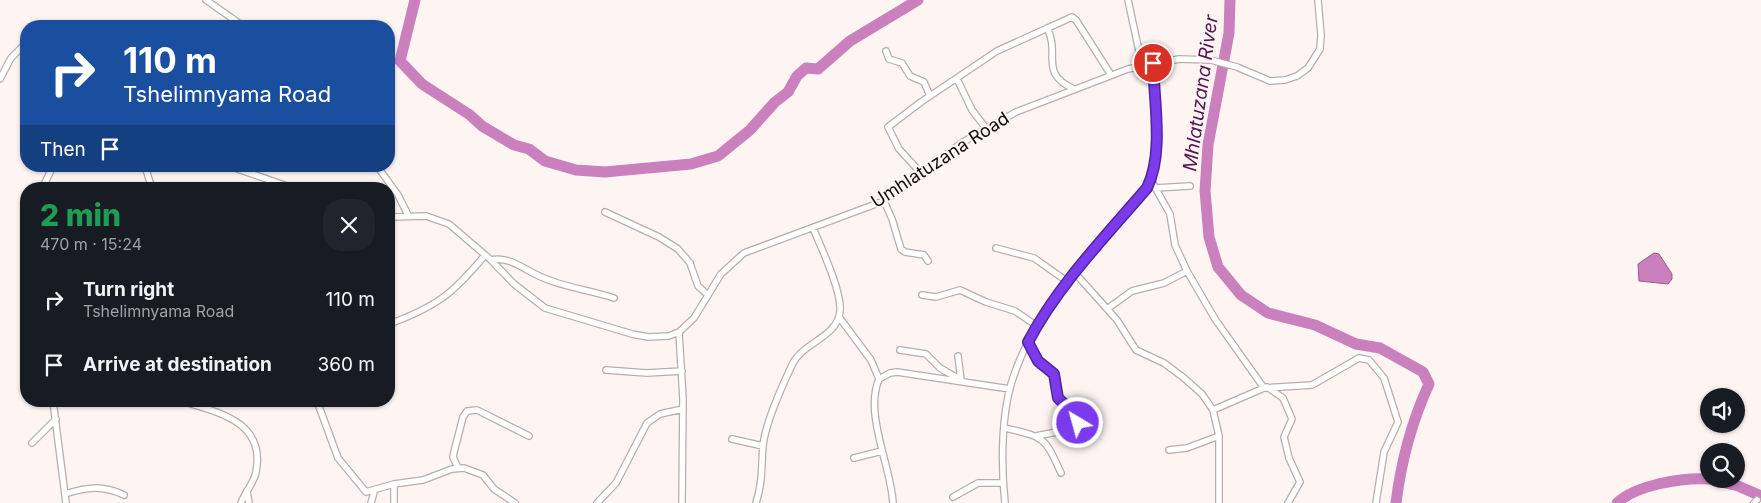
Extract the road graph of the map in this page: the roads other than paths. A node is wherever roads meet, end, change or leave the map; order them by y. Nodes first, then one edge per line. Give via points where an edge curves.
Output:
1 (206, 0) edge
2 (1127, 0) edge
3 (1318, 0) edge
4 (234, 20) edge
5 (1047, 28) junction
6 (20, 49) edge
7 (886, 51) dead end
8 (1153, 63) junction
9 (1142, 65) junction
10 (1111, 75) junction
11 (957, 78) junction
12 (0, 79) edge
13 (1074, 89) junction
14 (930, 96) junction
15 (985, 127) junction
16 (246, 172) edge
17 (921, 173) junction
18 (1151, 180) junction
19 (276, 182) edge
20 (1190, 186) dead end
21 (1156, 188) junction
22 (395, 192) edge
23 (884, 201) junction
24 (605, 212) dead end
25 (408, 215) junction
26 (395, 216) edge
27 (813, 228) junction
28 (996, 248) dead end
29 (486, 255) junction
30 (491, 260) junction
31 (928, 261) dead end
32 (1187, 270) junction
33 (1075, 273) junction
34 (1068, 282) junction
35 (708, 295) junction
36 (922, 295) dead end
37 (614, 298) dead end
38 (1107, 308) junction
39 (839, 317) junction
40 (395, 321) edge
41 (1037, 326) junction
42 (679, 332) junction
43 (1028, 342) junction
44 (900, 350) dead end
45 (958, 356) dead end
46 (606, 370) dead end
47 (682, 371) junction
48 (879, 379) junction
49 (962, 381) junction
50 (1266, 388) junction
51 (1010, 389) junction
52 (54, 407) edge
53 (199, 407) edge
54 (319, 407) edge
55 (683, 409) junction
56 (1213, 410) junction
57 (56, 419) junction
58 (1005, 428) junction
59 (529, 436) dead end
60 (1036, 436) junction
61 (1219, 436) junction
62 (732, 439) dead end
63 (32, 442) dead end
64 (763, 446) junction
65 (1169, 450) dead end
66 (882, 451) junction
67 (854, 458) dead end
68 (458, 468) junction
69 (1061, 473) dead end
70 (1003, 483) junction
71 (394, 484) junction
72 (247, 491) junction
73 (374, 492) junction
74 (65, 494) junction
75 (124, 495) dead end
76 (953, 497) dead end
77 (66, 503) edge
78 (241, 503) edge
79 (249, 503) edge
80 (371, 503) edge
81 (394, 503) edge
82 (515, 503) edge
83 (597, 503) edge
84 (682, 503) edge
85 (756, 503) edge
86 (893, 503) edge
87 (1005, 503) edge
88 (1219, 503) edge
89 (1288, 503) edge
90 (1376, 503) edge

1 - 4 street
2 - 9 street
3 - 8 street, Umhlatuzana Road via 1321,43 1317,56 1303,72 1286,80 1270,81 1211,60 1179,59
5 - 10 street via 1067,18 1075,18
5 - 11 street via 997,51
5 - 13 street via 1053,40 1052,68 1059,81
6 - 12 street
7 - 14 street via 889,59 902,63 910,76 924,82
8 - 9 street, Umhlatuzana Road
8 - 18 street via 1156,142
9 - 10 street, Umhlatuzana Road
10 - 13 street, Umhlatuzana Road
11 - 14 street
11 - 15 street via 972,110
13 - 15 street, Umhlatuzana Road
14 - 17 street via 887,128 904,156
15 - 17 street, Umhlatuzana Road
16 - 19 street
17 - 23 street, Umhlatuzana Road
18 - 21 street
18 - 33 street
20 - 21 street
21 - 32 street via 1170,214 1175,246
22 - 25 street
23 - 27 street, Umhlatuzana Road
23 - 31 street via 901,249 924,255
24 - 35 street via 678,249 690,263 698,286
25 - 26 street
25 - 29 street via 445,222
27 - 35 street, Umhlatuzana Road via 744,253 721,274
27 - 39 street via 838,293
28 - 34 street via 1034,258
29 - 30 street
29 - 40 street via 436,304
30 - 37 street via 509,260 549,281
30 - 42 street via 514,284 545,308 641,336 663,337
32 - 38 street via 1164,283 1132,291
32 - 50 street via 1215,319
33 - 34 street
33 - 38 street
34 - 41 street
35 - 42 street, Umhlatuzana Road via 694,318
36 - 41 street via 936,296 960,290 1015,311
38 - 56 street via 1136,350 1164,363 1184,378 1202,394
39 - 48 street via 871,360
39 - 64 street via 832,329 808,345 794,362 768,424
41 - 43 street
42 - 47 street
43 - 51 street
43 - 60 street via 1038,361 1054,374 1058,398 1076,414 1078,420 1072,429
44 - 49 street via 926,354 940,368
45 - 49 street
46 - 47 street
47 - 55 street
48 - 49 street via 890,372 897,372
48 - 66 street via 874,400
49 - 51 street
50 - 56 street
50 - 89 street via 1283,398 1291,414 1292,422 1284,437 1300,486
50 - 90 street via 1312,385 1359,358 1365,358 1372,364 1384,378 1398,422 1384,452
51 - 58 street
52 - 57 street
53 - 72 street via 224,415 248,430 257,460 255,477
54 - 73 street via 338,458 361,488
55 - 83 street via 660,414 647,423 616,483
55 - 84 street
56 - 61 street
57 - 63 street
57 - 74 street
58 - 60 street
58 - 70 street
59 - 68 street via 477,410 468,411 463,417 453,457
60 - 69 street via 1051,448
61 - 65 street via 1187,448
61 - 88 street
62 - 64 street
64 - 85 street via 763,479
66 - 67 street
66 - 86 street via 889,472
68 - 71 street via 424,480
68 - 82 street via 477,471 494,489
70 - 76 street via 978,483
70 - 87 street
71 - 73 street
71 - 81 street
72 - 78 street
72 - 79 street
73 - 80 street
74 - 75 street via 94,486
74 - 77 street

